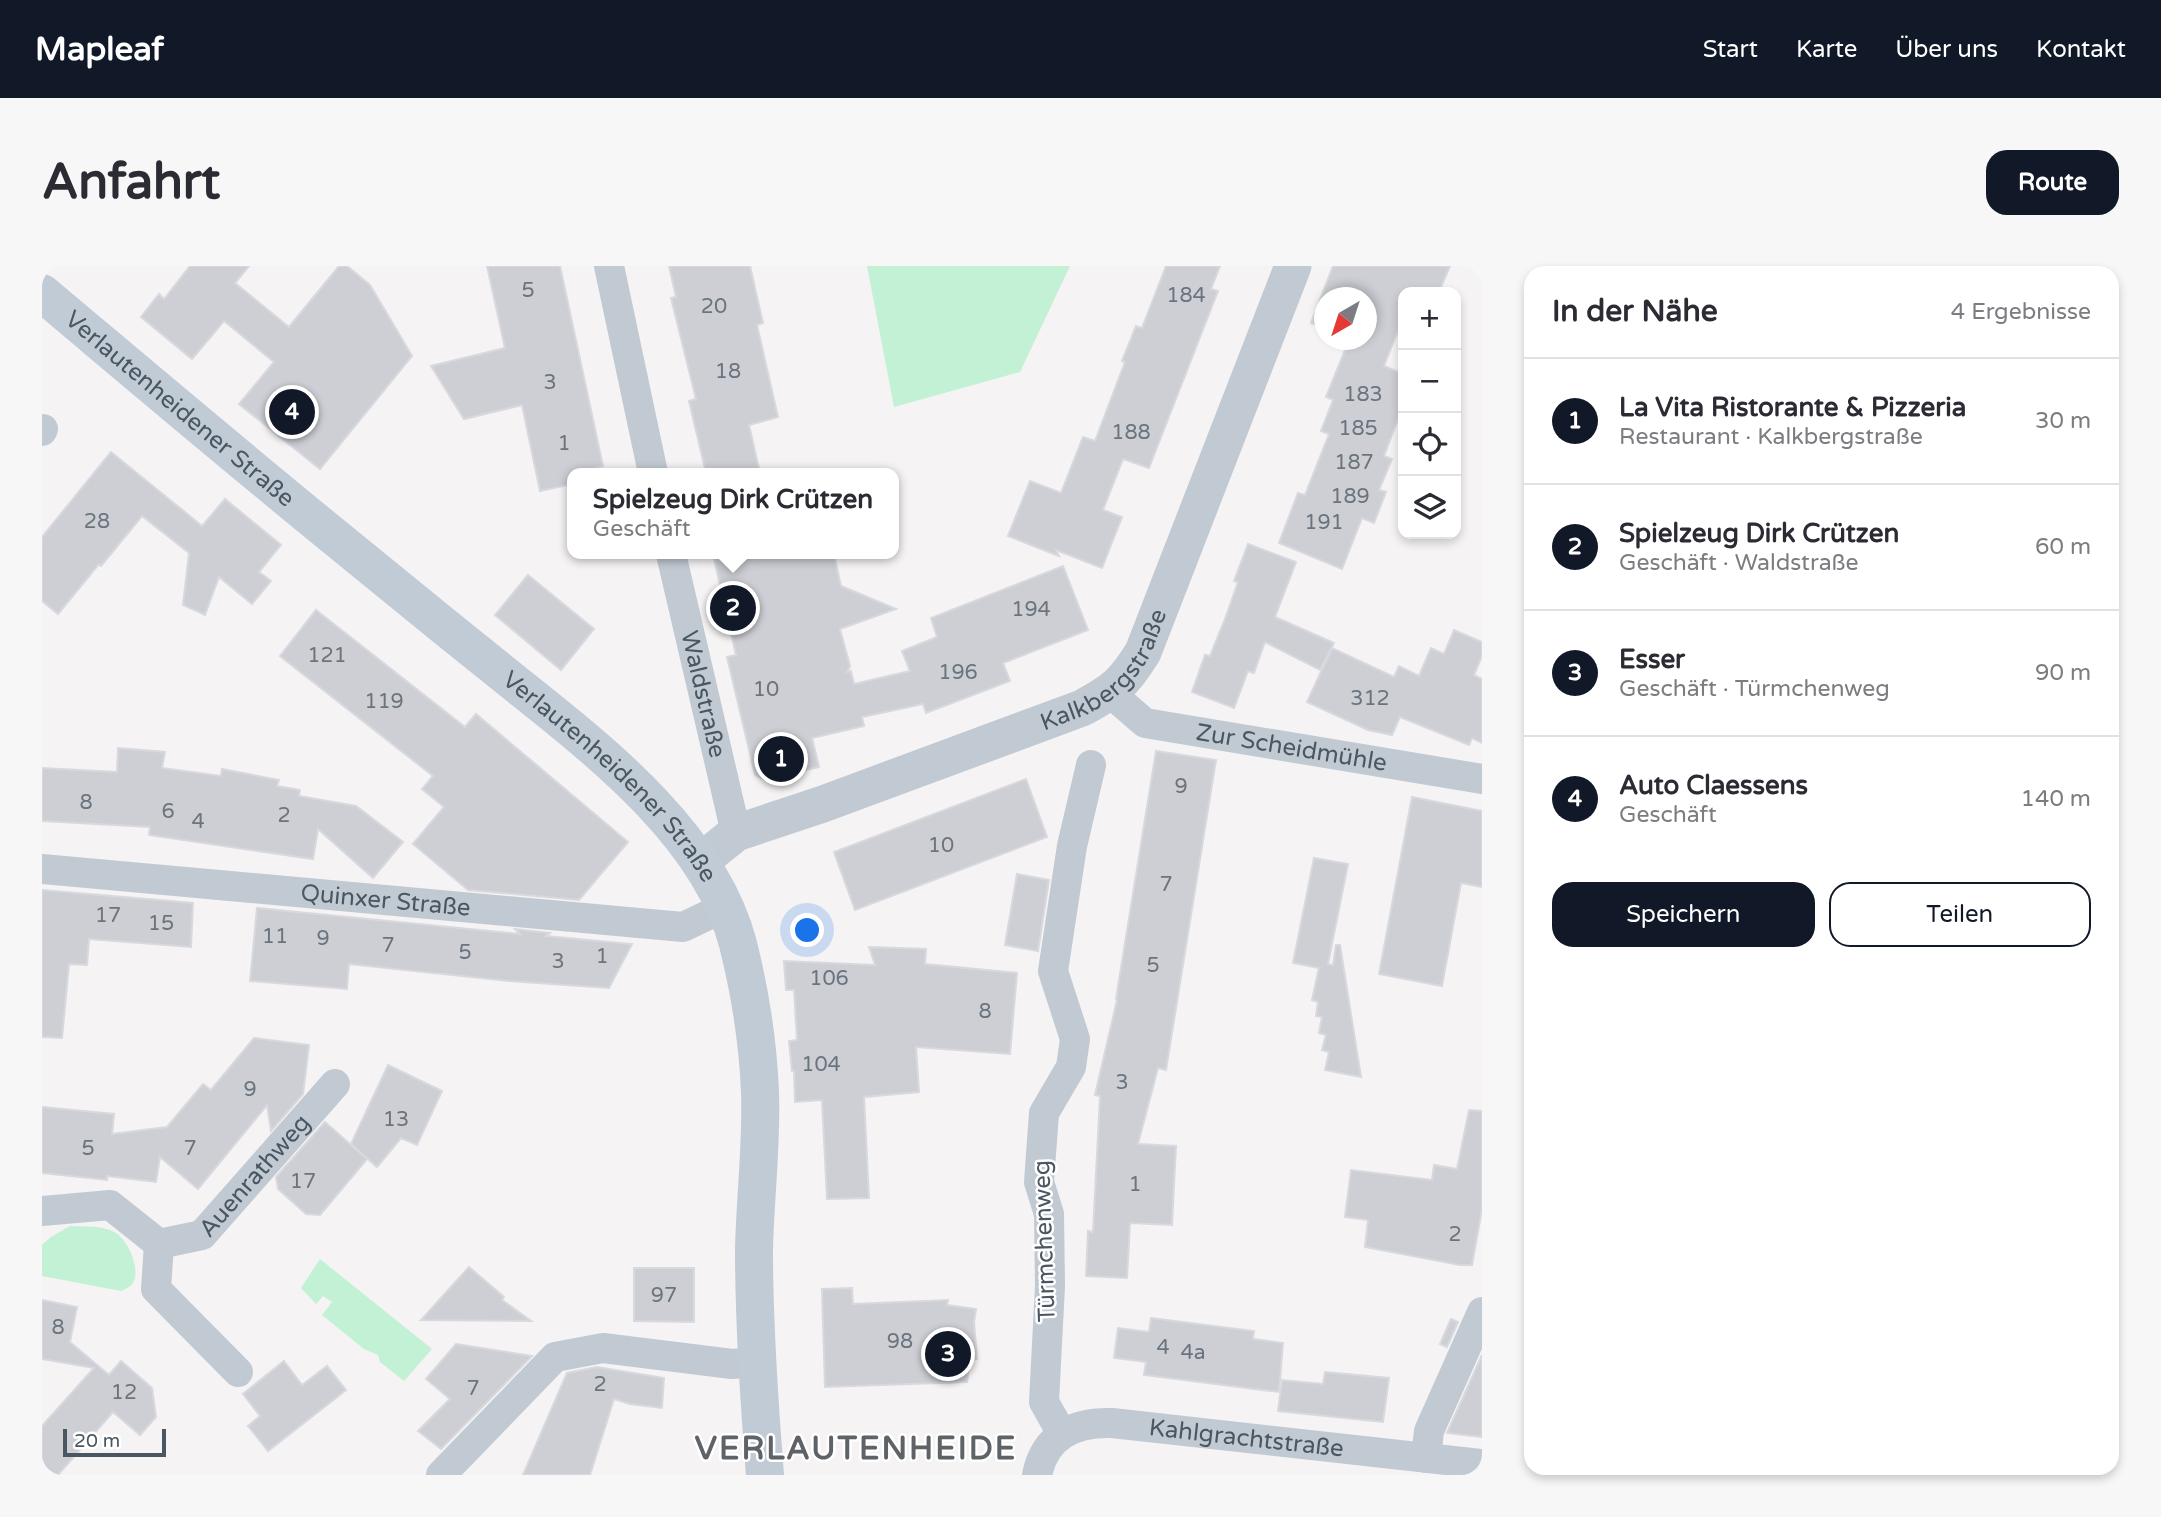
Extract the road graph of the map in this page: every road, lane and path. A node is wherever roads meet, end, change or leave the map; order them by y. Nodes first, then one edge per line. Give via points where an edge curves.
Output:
1 (609, 266) edge
2 (1293, 266) edge
3 (42, 293) edge
4 (652, 468) edge
5 (672, 559) edge
6 (1113, 691) junction
7 (1091, 765) dead end
8 (1482, 779) edge
9 (736, 833) junction
10 (700, 862) junction
11 (42, 869) edge
12 (725, 906) junction
13 (335, 1084) dead end
14 (42, 1211) edge
15 (159, 1244) junction
16 (1482, 1312) edge
17 (757, 1363) junction
18 (238, 1372) dead end
19 (1062, 1434) junction
20 (1426, 1458) junction
21 (1482, 1464) edge
22 (441, 1475) edge
23 (765, 1475) edge
24 (1037, 1475) edge

1 - 4 street
2 - 6 street, Kalkbergstraße via 1143,652
3 - 10 main road, Verlautenheidener Straße via 584,739 631,783
5 - 9 street, Waldstraße
6 - 8 street, Zur Scheidmühle via 1145,723
6 - 9 street, Kalkbergstraße via 1082,708
7 - 19 street, Türmchenweg via 1072,846 1053,971 1075,1039 1072,1066 1044,1113 1039,1182 1049,1214 1044,1402
9 - 10 street, Kalkbergstraße
10 - 12 main road, Verlautenheidener Straße
11 - 12 street, Quinxer Straße via 683,927
12 - 17 main road, Verlautenheidener Straße via 752,1013 760,1094 754,1249
13 - 15 street, Auenrathweg via 202,1236
14 - 15 street via 110,1205
15 - 18 street via 156,1289
16 - 20 street via 1429,1431
17 - 22 street via 603,1348 555,1357
17 - 23 main road, Verlautenheidener Straße
19 - 20 street, Kahlgrachtstraße via 1091,1422 1112,1423
19 - 24 street via 1048,1446
20 - 21 street, Kahlgrachtstraße

